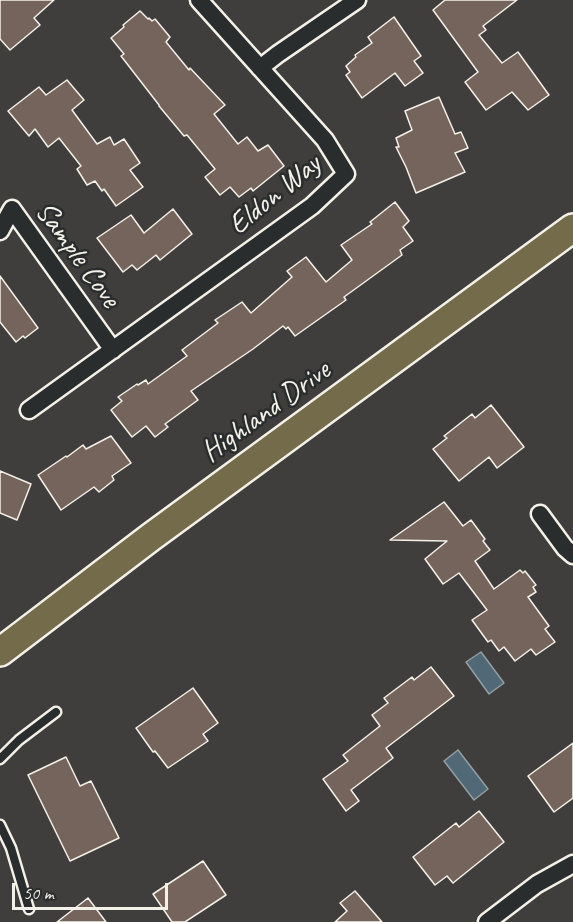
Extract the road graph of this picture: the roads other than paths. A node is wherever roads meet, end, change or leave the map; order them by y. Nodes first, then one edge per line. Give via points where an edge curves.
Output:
1 (199, 0) edge
2 (357, 0) edge
3 (260, 68) junction
4 (573, 228) edge
5 (0, 231) edge
6 (113, 350) junction
7 (29, 410) dead end
8 (540, 514) dead end
9 (573, 555) edge
10 (0, 652) edge
11 (56, 712) dead end
12 (0, 759) edge
13 (0, 825) edge
14 (573, 864) edge
15 (29, 909) dead end
16 (487, 922) edge

1 - 3 street, Eldon Way
2 - 3 street
3 - 6 street, Eldon Way via 325,140 346,174 312,206
4 - 10 main road, Highland Drive
5 - 6 street, Sample Cove via 12,209
6 - 7 street
8 - 9 street
11 - 12 lane
13 - 15 lane
14 - 16 street via 537,884

